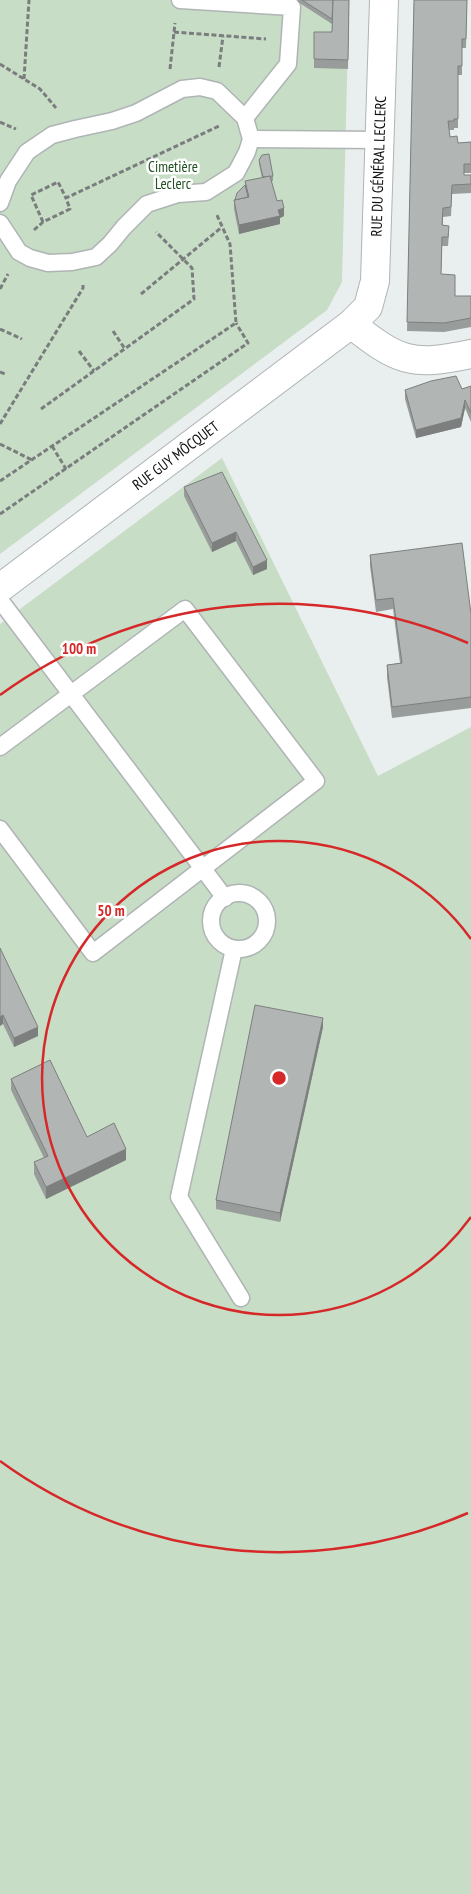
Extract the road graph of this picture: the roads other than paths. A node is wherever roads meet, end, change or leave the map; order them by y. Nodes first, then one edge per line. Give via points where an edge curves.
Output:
1 (384, 0) edge
2 (178, 8) edge
3 (243, 116) junction
4 (251, 139) junction
5 (380, 140) junction
6 (0, 203) edge
7 (0, 223) edge
8 (351, 324) junction
9 (471, 354) edge
10 (0, 588) edge
11 (0, 600) edge
12 (71, 695) junction
13 (0, 748) edge
14 (0, 829) edge
15 (202, 868) junction
16 (225, 898) junction
17 (234, 949) junction
18 (241, 1298) dead end

1 - 5 street, RUE DU GÉNÉRAL LECLERC
2 - 3 lane via 292,7 288,64
3 - 4 lane
3 - 6 lane via 217,91 182,89 128,116 52,135 27,152 8,182
4 - 5 lane
4 - 7 lane via 236,173 206,192 178,194 147,204 96,257 48,263 19,252
5 - 8 street, RUE DU GÉNÉRAL LECLERC via 373,291 368,307
8 - 9 street via 380,347 405,358 438,361
8 - 10 street, RUE GUY MÔCQUET
11 - 12 lane
12 - 13 lane
12 - 15 lane
12 - 15 lane via 185,609 316,781
14 - 15 lane via 93,953
15 - 16 lane
16 - 17 lane via 215,907 212,924 218,940
16 - 17 lane via 246,894 262,905 266,913 265,932 260,940 244,949
17 - 18 lane via 179,1197

